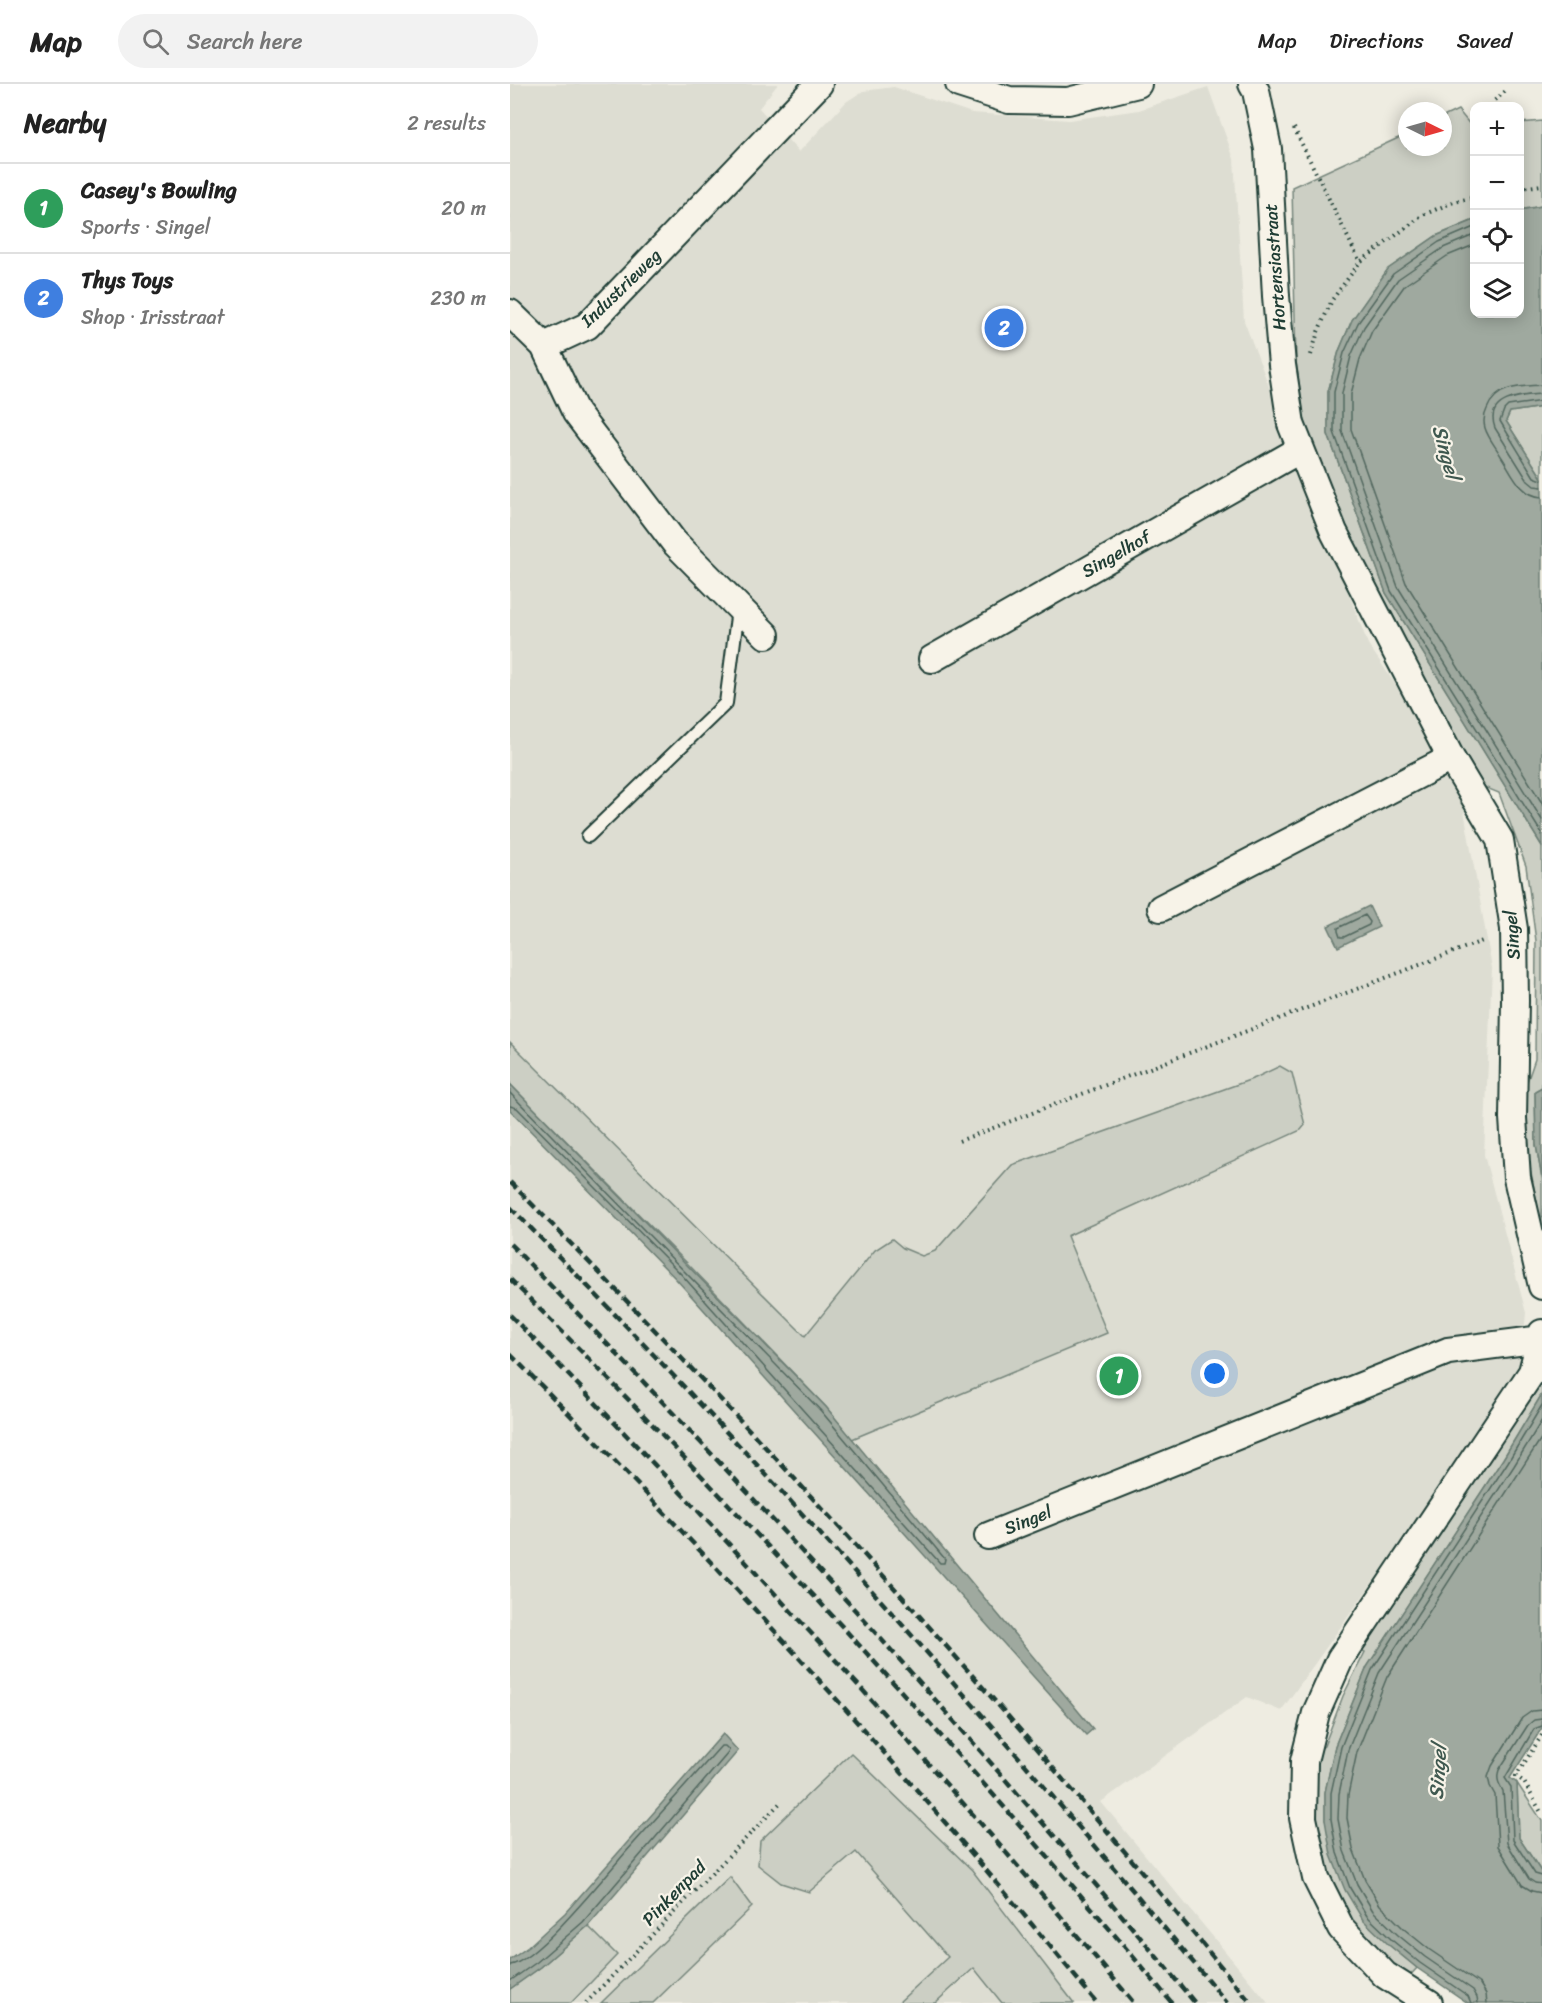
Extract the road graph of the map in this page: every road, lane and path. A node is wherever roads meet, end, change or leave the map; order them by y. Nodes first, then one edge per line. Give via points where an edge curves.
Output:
1 (819, 84) edge
2 (959, 84) edge
3 (1138, 84) edge
4 (1252, 84) edge
5 (1508, 89) dead end
6 (1494, 102) edge
7 (1293, 126) dead end
8 (1542, 185) edge
9 (1524, 187) edge
10 (1470, 198) edge
11 (1360, 262) junction
12 (510, 314) edge
13 (544, 346) junction
14 (1309, 360) dead end
15 (1301, 449) junction
16 (739, 608) junction
17 (766, 635) dead end
18 (932, 659) dead end
19 (1451, 758) junction
20 (588, 836) dead end
21 (1161, 908) dead end
22 (1514, 929) junction
23 (959, 1141) dead end
24 (1542, 1286) edge
25 (1542, 1333) edge
26 (1542, 1339) edge
27 (988, 1536) dead end
28 (1542, 1735) edge
29 (782, 1801) dead end
30 (1542, 1814) edge
31 (586, 2003) edge
32 (1429, 2003) edge

1 - 13 street, Industrieweg via 587,326
2 - 3 street via 1009,100 1068,101
4 - 15 street, Hortensiastraat via 1268,149 1282,364 1291,424
5 - 6 path
7 - 11 path
8 - 9 path
10 - 11 path via 1423,215
11 - 14 path via 1332,300
12 - 13 street
13 - 16 street via 576,413 674,542
15 - 18 street, Singelhof
15 - 19 street, Singel via 1334,531
16 - 17 street
16 - 20 lane via 726,703
19 - 21 street
19 - 22 street, Singel via 1500,840
22 - 23 path
22 - 24 street, Singel via 1513,1118 1517,1178
25 - 26 street
26 - 27 street, Singel via 1448,1351
26 - 32 street via 1532,1372 1340,1659 1316,1713 1304,1761 1303,1818 1316,1878 1341,1928 1385,1976
28 - 30 path via 1516,1776 1524,1782
29 - 31 path, Pinkenpad

